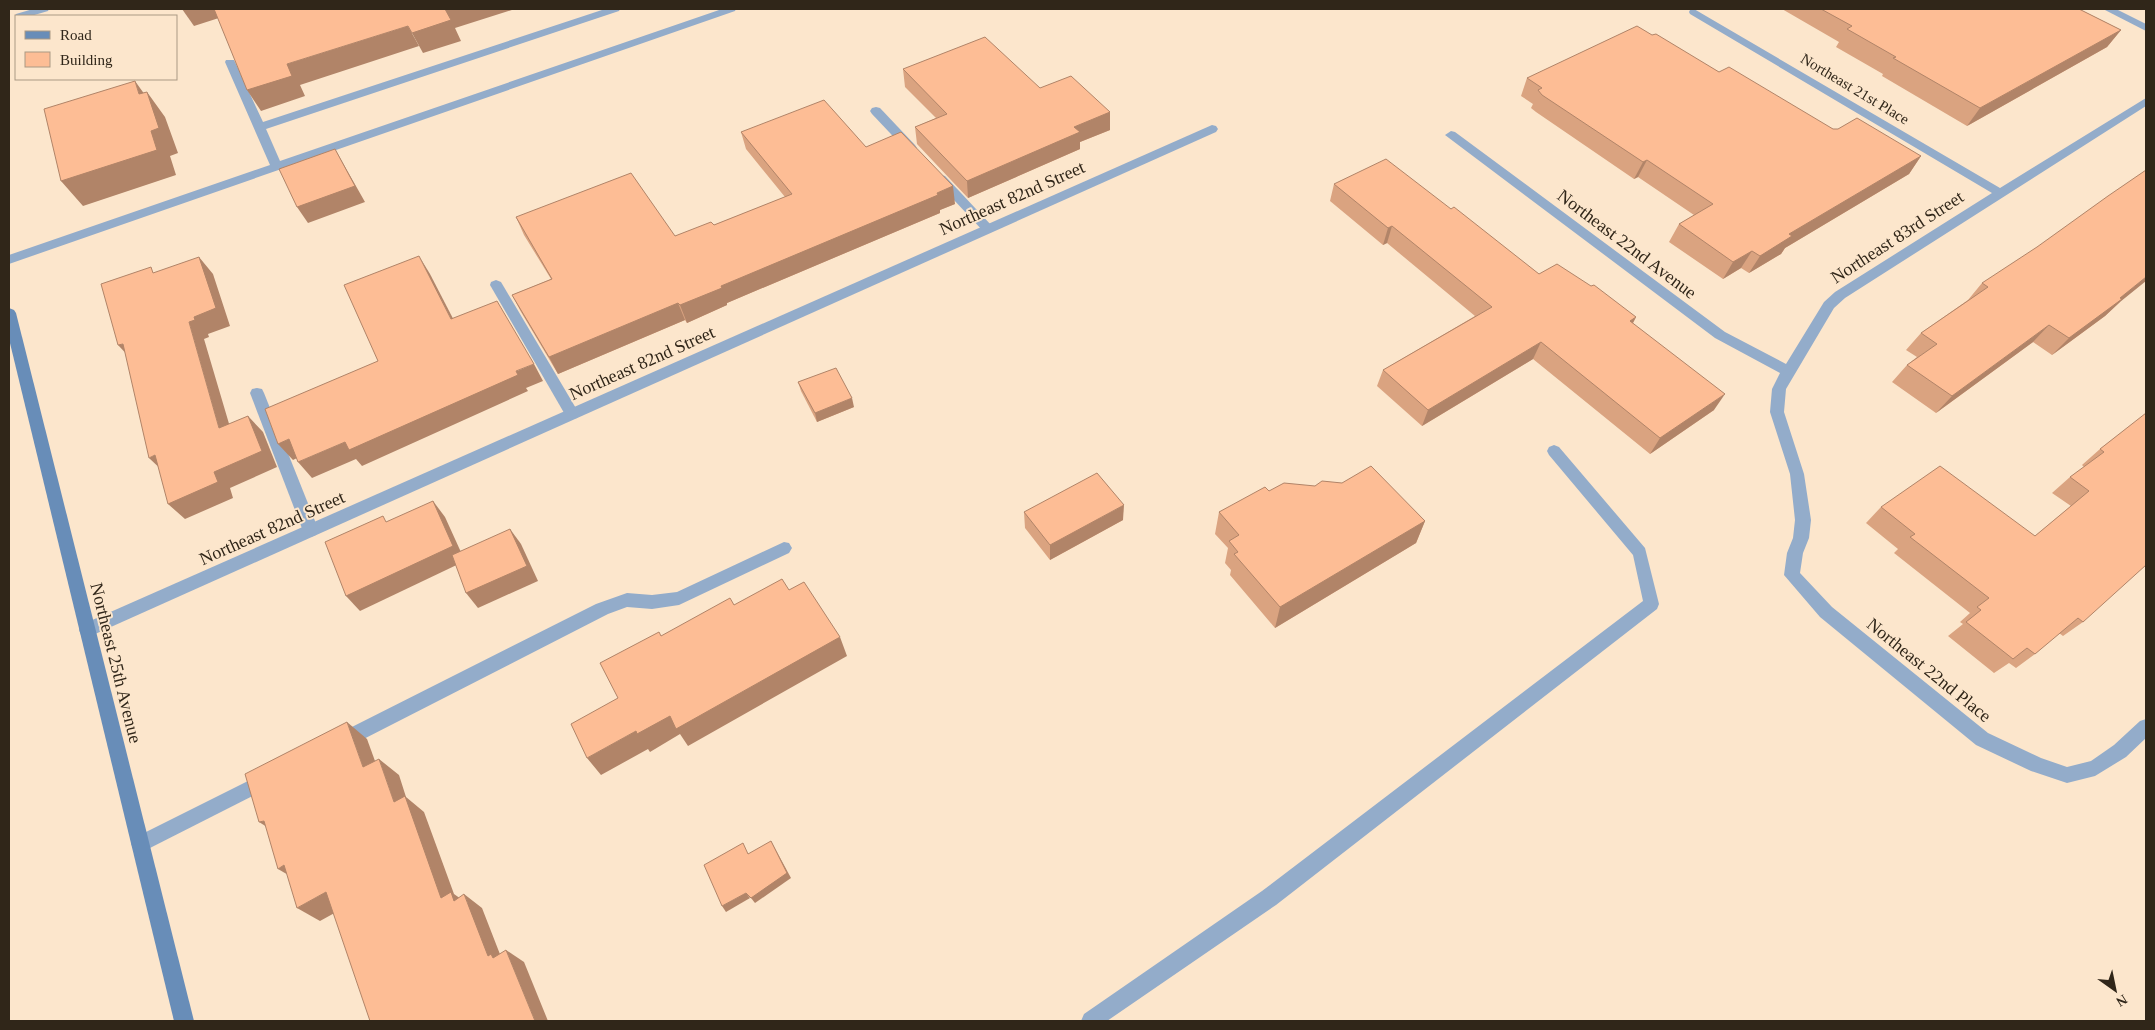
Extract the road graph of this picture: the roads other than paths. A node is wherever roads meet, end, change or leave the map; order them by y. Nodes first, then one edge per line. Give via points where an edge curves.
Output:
1 (44, 9) edge
2 (615, 9) edge
3 (731, 9) edge
4 (2108, 9) edge
5 (707, 12) edge
6 (1694, 12) dead end
7 (24, 15) edge
8 (2146, 28) edge
9 (230, 62) edge
10 (2146, 100) edge
11 (876, 111) dead end
12 (260, 127) junction
13 (1212, 129) dead end
14 (1451, 135) dead end
15 (917, 154) edge
16 (277, 167) junction
17 (930, 168) edge
18 (2000, 193) junction
19 (988, 229) junction
20 (9, 260) edge
21 (496, 284) dead end
22 (9, 314) edge
23 (1788, 371) junction
24 (257, 393) dead end
25 (572, 414) junction
26 (1554, 451) dead end
27 (311, 531) junction
28 (1801, 538) joint
29 (784, 548) dead end
30 (87, 630) junction
31 (2146, 727) edge
32 (332, 746) edge
33 (279, 773) edge
34 (140, 844) junction
35 (184, 1021) edge
36 (1091, 1021) edge

1 - 7 street
2 - 12 street
3 - 5 street
4 - 8 street
5 - 16 street
6 - 18 street, Northeast 21st Place
9 - 12 street
10 - 18 street, Northeast 83rd Street
11 - 15 street
12 - 16 street
13 - 19 street, Northeast 82nd Street
14 - 23 street, Northeast 22nd Avenue via 1720,335
16 - 20 street
17 - 19 street
18 - 23 street, Northeast 83rd Street via 1840,295 1829,305
19 - 25 street, Northeast 82nd Street
21 - 25 street
22 - 30 street, Northeast 25th Avenue
23 - 28 street, Northeast 83rd Street via 1779,389 1777,412 1797,474 1803,520
24 - 27 street
25 - 27 street, Northeast 82nd Street
26 - 36 street via 1640,553 1651,604 1269,898
27 - 30 street, Northeast 82nd Street
28 - 31 street, Northeast 22nd Place via 1792,575 1826,612 1982,739 2067,775 2095,768
29 - 32 street via 679,598 652,602 627,600 602,609
30 - 34 street, Northeast 25th Avenue
33 - 34 street
34 - 35 street, Northeast 25th Avenue

